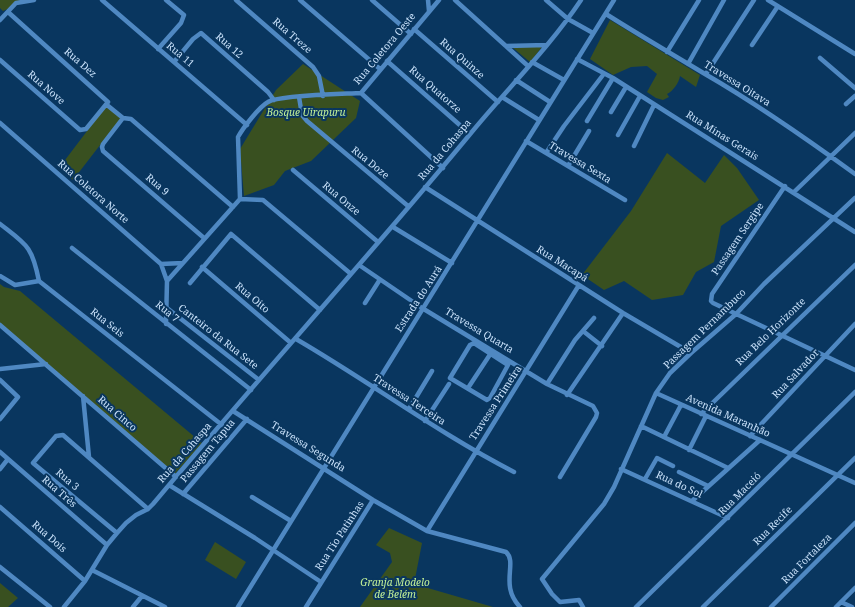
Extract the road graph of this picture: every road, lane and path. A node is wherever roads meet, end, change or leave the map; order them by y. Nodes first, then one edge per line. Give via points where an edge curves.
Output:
1 (34, 0) edge
2 (102, 0) edge
3 (166, 0) edge
4 (236, 0) edge
5 (300, 0) edge
6 (372, 0) edge
7 (428, 0) edge
8 (439, 0) edge
9 (455, 0) edge
10 (546, 0) edge
11 (581, 0) edge
12 (614, 0) edge
13 (699, 0) edge
14 (724, 0) edge
15 (754, 0) edge
16 (768, 0) edge
17 (778, 6) junction
18 (429, 11) junction
19 (8, 12) junction
20 (2, 14) edge
21 (606, 14) junction
22 (568, 19) junction
23 (0, 20) edge
24 (414, 29) junction
25 (593, 33) junction
26 (411, 34) junction
27 (547, 44) junction
28 (752, 45) dead end
29 (506, 46) junction
30 (158, 49) junction
31 (667, 52) junction
32 (855, 54) edge
33 (820, 58) dead end
34 (577, 59) junction
35 (0, 60) edge
36 (387, 61) junction
37 (174, 62) junction
38 (532, 62) junction
39 (688, 64) junction
40 (528, 66) junction
41 (380, 69) junction
42 (706, 74) junction
43 (603, 75) junction
44 (613, 78) junction
45 (516, 80) junction
46 (564, 80) junction
47 (626, 87) junction
48 (855, 88) edge
49 (361, 93) junction
50 (299, 96) junction
51 (323, 96) junction
52 (640, 96) junction
53 (855, 96) edge
54 (502, 97) junction
55 (274, 100) junction
56 (498, 102) junction
57 (550, 102) junction
58 (846, 104) dead end
59 (107, 105) junction
60 (654, 105) junction
61 (610, 112) dead end
62 (123, 118) junction
63 (539, 120) junction
64 (587, 121) dead end
65 (0, 123) edge
66 (247, 125) junction
67 (589, 131) dead end
68 (855, 133) edge
69 (470, 134) junction
70 (618, 135) dead end
71 (526, 141) junction
72 (634, 146) dead end
73 (546, 153) junction
74 (830, 156) junction
75 (568, 166) junction
76 (444, 168) junction
77 (293, 170) dead end
78 (855, 174) edge
79 (785, 186) junction
80 (425, 187) junction
81 (794, 192) junction
82 (855, 198) edge
83 (240, 199) junction
84 (625, 200) dead end
85 (233, 206) junction
86 (408, 206) junction
87 (834, 217) junction
88 (478, 221) junction
89 (0, 224) edge
90 (393, 227) junction
91 (855, 232) edge
92 (204, 238) junction
93 (378, 242) junction
94 (72, 248) dead end
95 (183, 263) junction
96 (452, 263) junction
97 (161, 264) junction
98 (855, 264) edge
99 (358, 265) junction
100 (202, 267) junction
101 (351, 274) junction
102 (0, 276) edge
103 (167, 280) junction
104 (380, 280) junction
105 (39, 281) junction
106 (190, 283) dead end
107 (579, 285) junction
108 (365, 303) dead end
109 (167, 308) junction
110 (422, 308) junction
111 (320, 310) junction
112 (623, 313) junction
113 (736, 314) junction
114 (594, 318) dead end
115 (166, 324) junction
116 (855, 324) edge
117 (0, 325) edge
118 (583, 331) junction
119 (781, 336) junction
120 (296, 340) junction
121 (476, 342) junction
122 (291, 343) junction
123 (602, 346) junction
124 (491, 353) junction
125 (691, 353) junction
126 (825, 356) junction
127 (46, 364) junction
128 (0, 369) edge
129 (855, 370) edge
130 (432, 371) dead end
131 (527, 371) junction
132 (0, 380) edge
133 (259, 380) junction
134 (449, 384) dead end
135 (546, 384) junction
136 (374, 387) junction
137 (468, 388) junction
138 (251, 390) junction
139 (855, 392) edge
140 (656, 393) junction
141 (567, 395) junction
142 (84, 396) junction
143 (681, 405) junction
144 (409, 410) junction
145 (233, 411) junction
146 (701, 414) junction
147 (706, 416) junction
148 (0, 419) edge
149 (247, 419) junction
150 (425, 422) junction
151 (222, 425) junction
152 (641, 426) junction
153 (750, 436) junction
154 (664, 437) junction
155 (760, 440) junction
156 (689, 450) junction
157 (0, 452) edge
158 (475, 452) junction
159 (792, 454) junction
160 (89, 457) junction
161 (855, 458) edge
162 (8, 460) junction
163 (673, 466) dead end
164 (325, 468) junction
165 (728, 468) junction
166 (0, 469) edge
167 (621, 469) junction
168 (514, 472) dead end
169 (680, 472) dead end
170 (837, 475) junction
171 (560, 476) dead end
172 (176, 477) junction
173 (645, 479) junction
174 (855, 483) edge
175 (169, 485) junction
176 (708, 486) junction
177 (183, 494) junction
178 (252, 497) dead end
179 (373, 500) junction
180 (692, 501) junction
181 (0, 507) edge
182 (148, 510) junction
183 (728, 518) junction
184 (291, 521) junction
185 (855, 523) edge
186 (427, 531) junction
187 (116, 533) junction
188 (107, 545) junction
189 (274, 551) junction
190 (0, 567) edge
191 (92, 570) junction
192 (85, 581) junction
193 (321, 582) junction
194 (855, 588) edge
195 (142, 596) junction
196 (841, 602) junction
197 (50, 607) edge
198 (64, 607) edge
199 (133, 607) edge
200 (164, 607) edge
201 (238, 607) edge
202 (306, 607) edge
203 (520, 607) edge
204 (583, 607) edge
205 (636, 607) edge
206 (703, 607) edge
207 (771, 607) edge
208 (836, 607) edge
209 (852, 607) edge

1 - 19 street via 19,1
2 - 30 street, Rua 11
3 - 30 street via 184,15 181,23
4 - 51 street, Rua Treze via 313,67
5 - 41 street
6 - 26 street
7 - 18 street
8 - 18 street, Rua Coletora Oeste
9 - 29 street
10 - 22 street
11 - 22 street, Rua da Cohaspa
12 - 21 street, Estrada do Aurá
13 - 31 street
14 - 39 street
15 - 42 street
16 - 17 street
17 - 28 street
17 - 32 street
18 - 24 street, Rua Coletora Oeste
19 - 20 street
19 - 59 street, Rua Dez via 107,99
20 - 23 street
21 - 25 street, Estrada do Aurá
21 - 31 street, Travessa Oitava
22 - 25 street
22 - 27 street, Rua da Cohaspa
24 - 26 street, Rua Coletora Oeste
24 - 56 street, Rua Quinze
25 - 34 street, Estrada do Aurá
26 - 36 street, Rua Coletora Oeste
27 - 29 street
27 - 38 street, Rua da Cohaspa
29 - 40 street
30 - 37 street, Rua 11
31 - 39 street, Travessa Oitava
33 - 48 street
34 - 43 street, Rua Minas Gerais
34 - 46 street, Estrada do Aurá
35 - 59 street, Rua Nove via 80,130 86,129
36 - 41 street, Rua Coletora Oeste
36 - 69 street, Rua Quatorze
37 - 55 street, Rua 12 via 201,32
37 - 66 street, Rua 11
38 - 40 street, Rua da Cohaspa
38 - 46 street
39 - 42 street, Travessa Oitava
40 - 45 street, Rua da Cohaspa
41 - 49 street, Rua Coletora Oeste
42 - 74 street, Travessa Oitava
43 - 44 street, Rua Minas Gerais
43 - 73 street
44 - 47 street, Rua Minas Gerais
44 - 64 street
45 - 54 street, Rua da Cohaspa
45 - 57 street
46 - 57 street, Estrada do Aurá
47 - 52 street, Rua Minas Gerais
47 - 61 street
49 - 51 street, Rua Coletora Oeste
49 - 76 street
50 - 51 street, Rua Coletora Oeste
50 - 55 street, Rua Coletora Oeste
50 - 86 street, Rua Doze via 302,115 320,134
52 - 60 street, Rua Minas Gerais
52 - 70 street
53 - 58 street
54 - 56 street, Rua da Cohaspa
54 - 63 street
55 - 66 street, Rua Coletora Oeste via 263,105
56 - 69 street, Rua da Cohaspa
57 - 63 street, Estrada do Aurá
59 - 62 street, Rua Dez
60 - 72 street
60 - 79 street, Rua Minas Gerais
62 - 85 street via 131,119
62 - 92 street, Rua 9 via 103,144 103,151
63 - 71 street, Estrada do Aurá
65 - 97 street, Rua Coletora Norte
66 - 83 street, Rua Coletora Oeste via 236,142
67 - 75 street
68 - 74 street
69 - 76 street, Rua da Cohaspa
71 - 73 street, Travessa Sexta
71 - 88 street, Estrada do Aurá
73 - 75 street, Travessa Sexta
74 - 78 street, Travessa Oitava
74 - 81 street
75 - 84 street, Travessa Sexta
76 - 80 street, Rua da Cohaspa
77 - 93 street, Rua Onze
79 - 81 street, Rua Minas Gerais
79 - 113 street, Passagem Sergipe via 710,297 713,303
80 - 86 street, Rua da Cohaspa
80 - 88 street, Rua Macapá
81 - 87 street, Rua Minas Gerais
82 - 87 street, Passagem Pernambuco
83 - 85 street
83 - 101 street via 263,200
85 - 92 street
86 - 90 street, Rua da Cohaspa
87 - 91 street, Rua Minas Gerais
87 - 113 street, Passagem Pernambuco
88 - 96 street, Estrada do Aurá
88 - 107 street, Rua Macapá
89 - 105 street via 24,243 33,254
90 - 93 street, Rua da Cohaspa
90 - 96 street
92 - 95 street
93 - 99 street, Rua da Cohaspa
94 - 115 street, Rua 7
95 - 97 street
95 - 103 street
96 - 110 street, Estrada do Aurá
97 - 103 street, Rua Coletora Norte
98 - 119 street, Rua Belo Horizonte
99 - 101 street, Rua da Cohaspa
99 - 104 street, Travessa Quarta
100 - 106 street
100 - 111 street via 232,234
100 - 122 street, Rua Oito
101 - 111 street, Rua da Cohaspa
102 - 105 street via 15,285
103 - 109 street
104 - 108 street
104 - 110 street, Travessa Quarta
105 - 151 street, Rua Seis
107 - 112 street, Rua Macapá
107 - 131 street, Travessa Primeira
109 - 115 street
109 - 133 street, Canteiro da Rua Sete
110 - 121 street, Travessa Quarta
110 - 136 street, Estrada do Aurá
111 - 120 street, Rua da Cohaspa
112 - 123 street
112 - 125 street, Rua Macapá
113 - 119 street
113 - 125 street, Passagem Pernambuco
114 - 118 street
115 - 138 street, Rua 7
116 - 126 street, Rua Salvador
117 - 127 street, Rua Cinco
118 - 123 street
118 - 135 street
119 - 126 street
119 - 146 street, Rua Belo Horizonte
120 - 122 street, Rua da Cohaspa
120 - 136 street, Travessa Terceira
121 - 124 street
121 - 131 street, Travessa Quarta
121 - 137 street via 470,345 450,378
122 - 133 street, Rua da Cohaspa
123 - 141 street
124 - 137 street
124 - 137 street via 507,363 508,367 490,398 487,400
125 - 140 street, Passagem Pernambuco via 670,373
126 - 129 street
126 - 153 street, Rua Salvador
127 - 128 street
127 - 142 street, Rua Cinco
130 - 144 street
131 - 135 street, Travessa Quarta
131 - 158 street, Travessa Primeira
132 - 148 street via 18,397
133 - 138 street, Rua da Cohaspa
134 - 150 street
135 - 141 street, Travessa Quarta
136 - 144 street, Travessa Terceira
136 - 164 street, Estrada do Aurá
138 - 145 street, Rua da Cohaspa
139 - 159 street, Rua Maceió
140 - 143 street, Avenida Maranhão
140 - 152 street, Passagem Pernambuco
141 - 171 street, Travessa Quarta via 593,406 597,413
142 - 160 street
142 - 172 street, Rua Cinco
143 - 146 street, Avenida Maranhão
143 - 154 street
144 - 150 street, Travessa Terceira
145 - 149 street, Travessa Segunda
145 - 151 street, Rua da Cohaspa
146 - 147 street, Avenida Maranhão
147 - 153 street, Avenida Maranhão
147 - 156 street
149 - 164 street, Travessa Segunda
149 - 177 street, Passagem Tapua
150 - 158 street, Travessa Terceira
151 - 172 street, Rua da Cohaspa
152 - 154 street
152 - 167 street, Passagem Pernambuco
153 - 155 street, Avenida Maranhão
154 - 156 street
155 - 159 street, Avenida Maranhão
155 - 165 street
156 - 165 street
157 - 162 street, Rua Três
158 - 168 street, Travessa Terceira
158 - 186 street, Travessa Primeira
159 - 170 street, Avenida Maranhão
159 - 183 street, Rua Maceió
160 - 182 street
160 - 187 street, Rua 3 via 63,435 56,436 33,463
161 - 170 street, Rua Recife
162 - 166 street
162 - 188 street, Rua Três
163 - 173 street via 657,458
164 - 179 street, Travessa Segunda
164 - 184 street, Estrada do Aurá
165 - 176 street
167 - 173 street, Rua do Sol
167 - 204 street, Passagem Pernambuco via 604,504 542,579 560,602 579,600
169 - 176 street
170 - 174 street, Avenida Maranhão
170 - 206 street, Rua Recife
172 - 175 street, Rua da Cohaspa
173 - 180 street, Rua do Sol
175 - 177 street
175 - 182 street, Rua da Cohaspa
176 - 180 street
177 - 189 street
178 - 184 street
179 - 186 street, Travessa Segunda
179 - 193 street, Rua Tio Patinhas
180 - 183 street, Rua do Sol
181 - 192 street, Rua Dois
182 - 187 street, Rua da Cohaspa via 136,515
183 - 205 street, Rua Maceió
184 - 189 street, Estrada do Aurá
185 - 207 street, Rua Fortaleza
186 - 203 street, Travessa Segunda via 506,552 512,562 508,578 510,589
187 - 188 street, Rua da Cohaspa
188 - 191 street, Rua da Cohaspa
189 - 193 street
189 - 201 street, Estrada do Aurá
190 - 197 street
191 - 192 street, Rua da Cohaspa
191 - 195 street
192 - 198 street, Rua da Cohaspa
193 - 202 street
194 - 196 street
195 - 199 street
195 - 200 street
196 - 208 street
196 - 209 street

